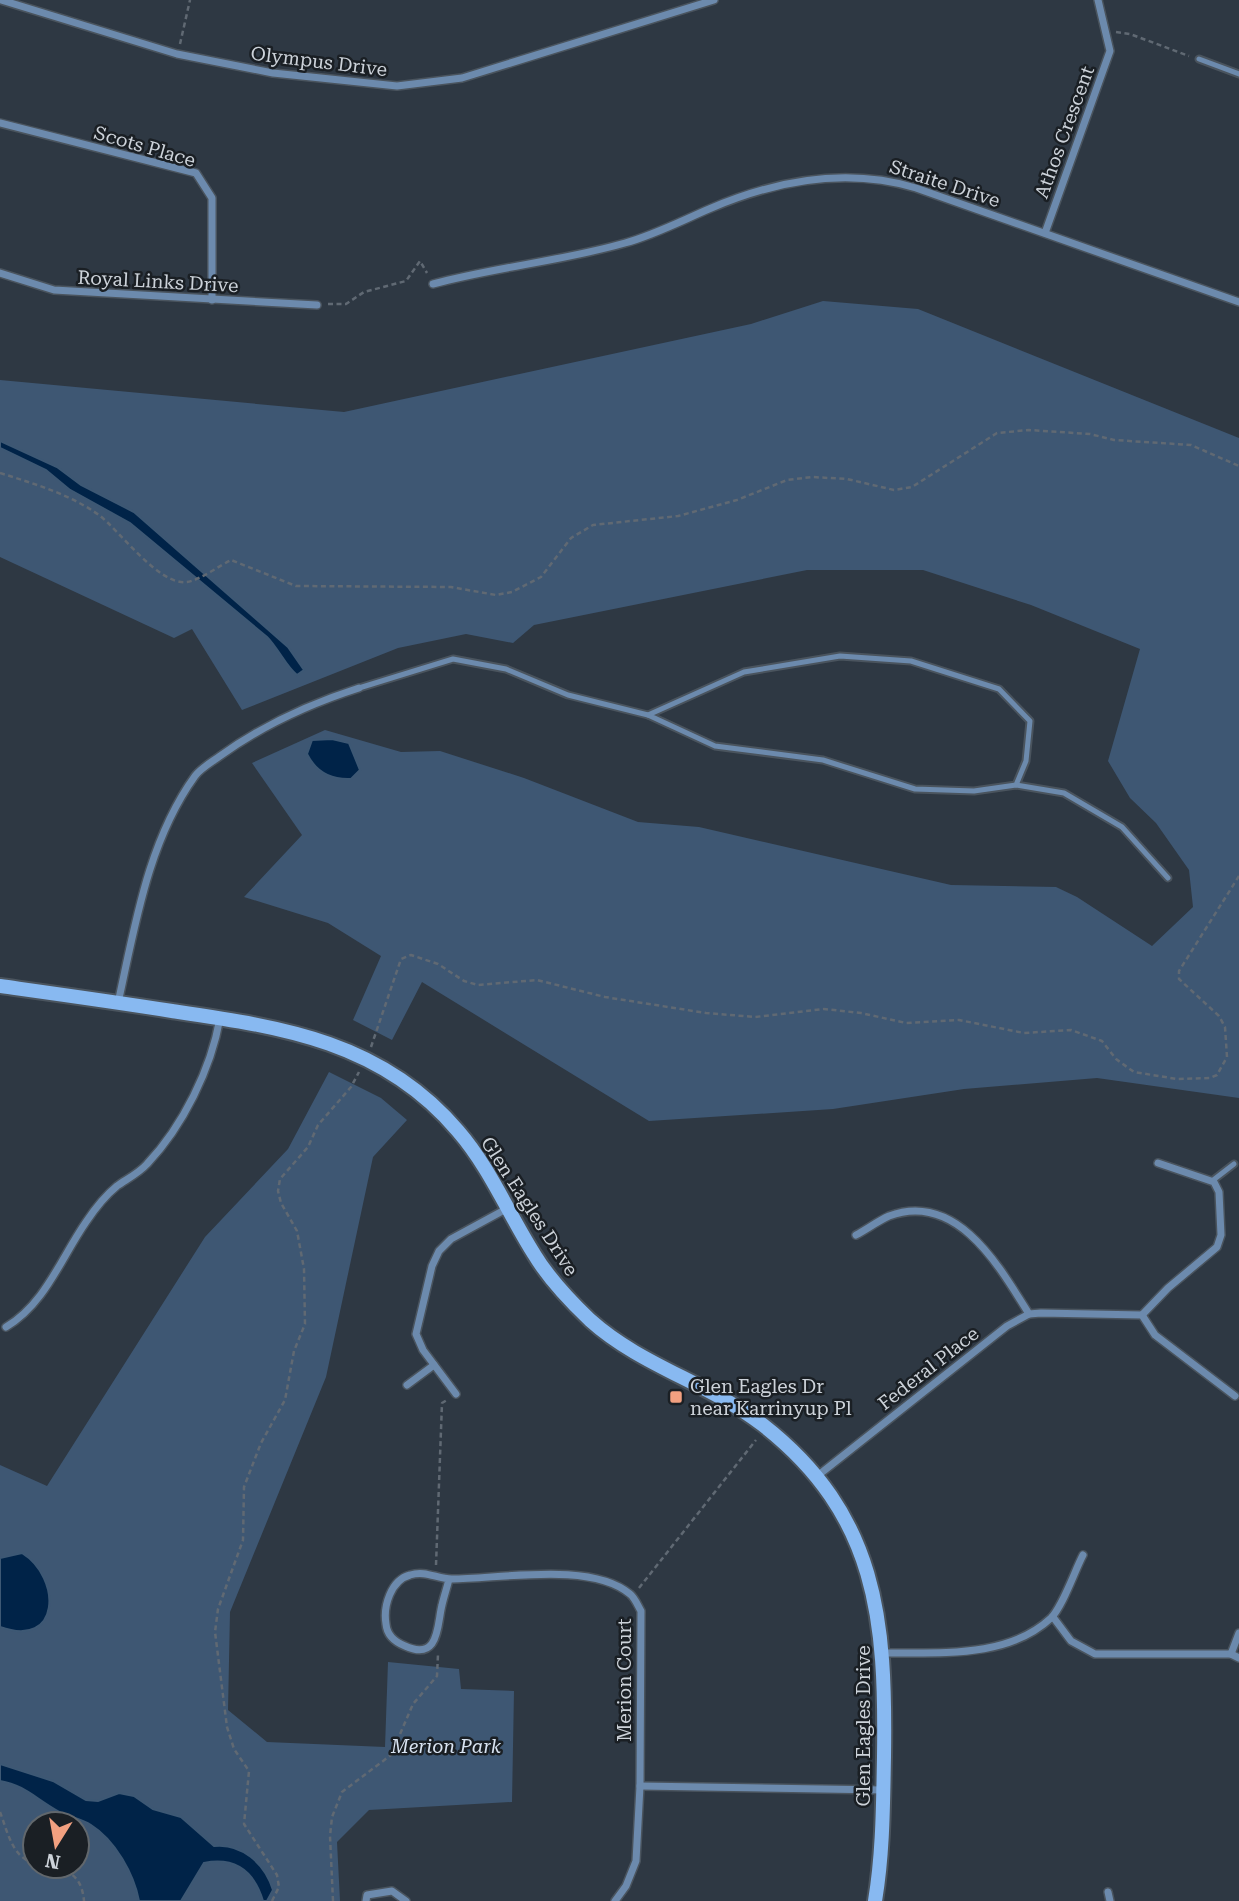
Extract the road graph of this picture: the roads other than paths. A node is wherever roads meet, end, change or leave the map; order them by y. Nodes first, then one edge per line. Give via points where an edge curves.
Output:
1 (1, 0) edge
2 (714, 0) edge
3 (1098, 0) edge
4 (1199, 60) road end
5 (1239, 74) edge
6 (0, 123) edge
7 (1045, 233) junction
8 (0, 274) edge
9 (433, 284) road end
10 (212, 300) junction
11 (1239, 302) edge
12 (317, 304) road end
13 (359, 688) joint
14 (648, 715) junction
15 (1016, 785) junction
16 (1168, 878) dead end
17 (0, 986) edge
18 (118, 1003) junction
19 (220, 1018) junction
20 (1158, 1163) dead end
21 (1234, 1164) dead end
22 (1212, 1181) junction
23 (509, 1208) junction
24 (856, 1235) dead end
25 (1029, 1314) junction
26 (1142, 1314) junction
27 (6, 1327) dead end
28 (434, 1365) junction
29 (407, 1385) dead end
30 (456, 1394) road end
31 (1235, 1396) dead end
32 (816, 1476) junction
33 (1083, 1555) dead end
34 (449, 1579) junction
35 (1053, 1617) junction
36 (1239, 1633) edge
37 (884, 1653) junction
38 (1235, 1656) edge
39 (640, 1786) junction
40 (883, 1790) junction
41 (1108, 1892) dead end
42 (366, 1901) edge
43 (406, 1901) edge
44 (615, 1901) edge
45 (874, 1901) edge
46 (1110, 1901) edge

1 - 2 street, Olympus Drive via 177,54 366,85 462,78
3 - 7 street, Athos Crescent via 1110,51
4 - 5 lane
6 - 10 street, Scots Place via 196,173 212,198
7 - 9 street, Straite Drive via 885,179 845,177 771,186 624,244
7 - 11 street, Straite Drive
8 - 10 street, Royal Links Drive via 54,290
10 - 12 street, Royal Links Drive
13 - 14 lane via 453,659 506,669 568,695
13 - 18 street via 318,701 249,735 196,774 155,857
14 - 15 lane via 715,747 823,760 915,789 974,791
14 - 15 lane via 744,672 840,656 911,661 999,688 1030,720 1026,761
15 - 16 lane via 1064,793 1122,827
17 - 18 street, Glen Eagles Drive
18 - 19 street, Glen Eagles Drive
19 - 23 street, Glen Eagles Drive via 312,1035 366,1058 416,1090 477,1154
19 - 27 street via 212,1055 180,1119 147,1164 114,1188 87,1221 23,1317
20 - 22 street
21 - 22 lane
22 - 26 street via 1219,1192 1221,1235 1217,1247
23 - 28 street via 451,1239 435,1258 416,1334
23 - 32 street, Glen Eagles Drive via 548,1276 593,1323 643,1358 740,1408
24 - 25 street via 888,1216 908,1212 947,1216 968,1231
25 - 26 street
25 - 32 street, Federal Place via 1007,1326
26 - 31 street via 1155,1335
28 - 29 street
28 - 30 street
32 - 37 street, Glen Eagles Drive via 858,1545 876,1599
33 - 35 street
34 - 34 street, Merion Court via 428,1573 408,1575 394,1587 386,1605 386,1625 397,1643 421,1649 439,1635
34 - 39 street, Merion Court via 591,1577 632,1595 641,1611
35 - 37 street via 995,1647
35 - 38 street via 1071,1641 1095,1654
36 - 38 street
37 - 40 street, Glen Eagles Drive
39 - 40 street
39 - 44 street, Merion Court via 636,1861
40 - 45 street, Glen Eagles Drive
41 - 46 street
42 - 43 street via 367,1895 392,1891

